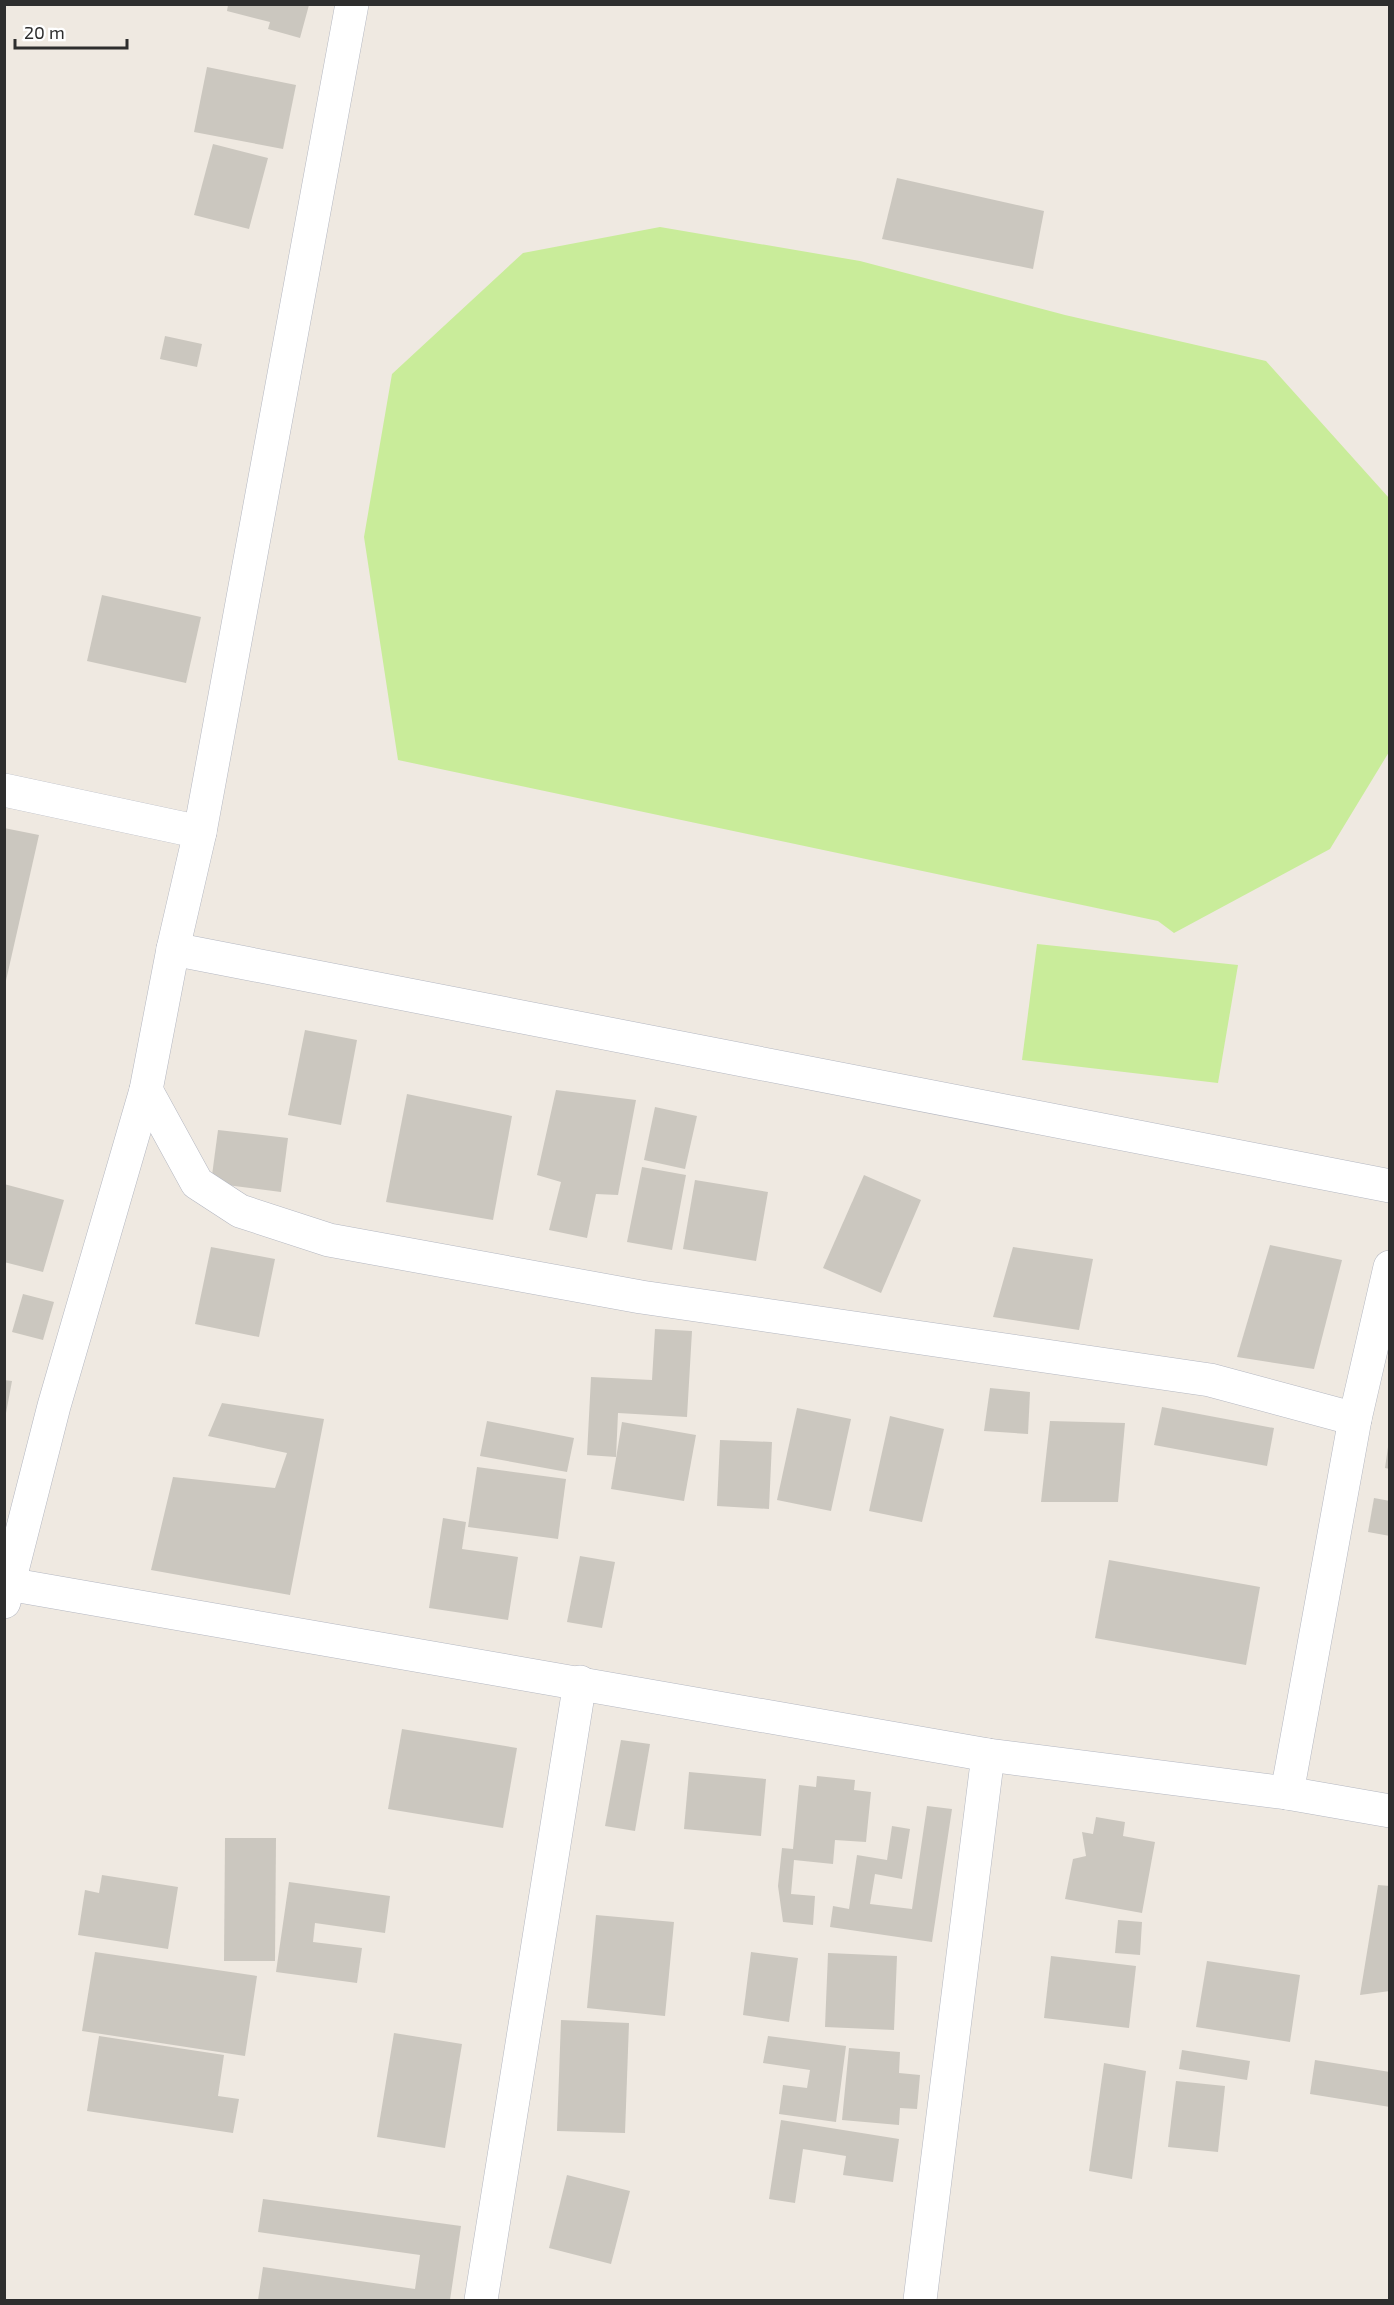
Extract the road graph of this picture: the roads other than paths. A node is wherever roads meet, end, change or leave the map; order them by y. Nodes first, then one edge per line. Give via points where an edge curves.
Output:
1 (352, 4) edge
2 (4, 790) edge
3 (200, 832) junction
4 (172, 949) junction
5 (146, 1090) junction
6 (1389, 1186) edge
7 (1389, 1266) edge
8 (1355, 1419) junction
9 (5, 1597) edge
10 (580, 1683) junction
11 (988, 1755) junction
12 (1287, 1792) junction
13 (1389, 1811) edge
14 (481, 2301) edge
15 (920, 2301) edge

1 - 3 street
2 - 3 street
3 - 4 street
4 - 5 street
4 - 6 street
5 - 8 street via 197,1183 240,1211 329,1240 641,1297 1210,1380
5 - 9 street via 54,1407
7 - 8 street
8 - 12 street
9 - 10 street
10 - 11 street
10 - 14 street
11 - 12 street
11 - 15 street
12 - 13 street

